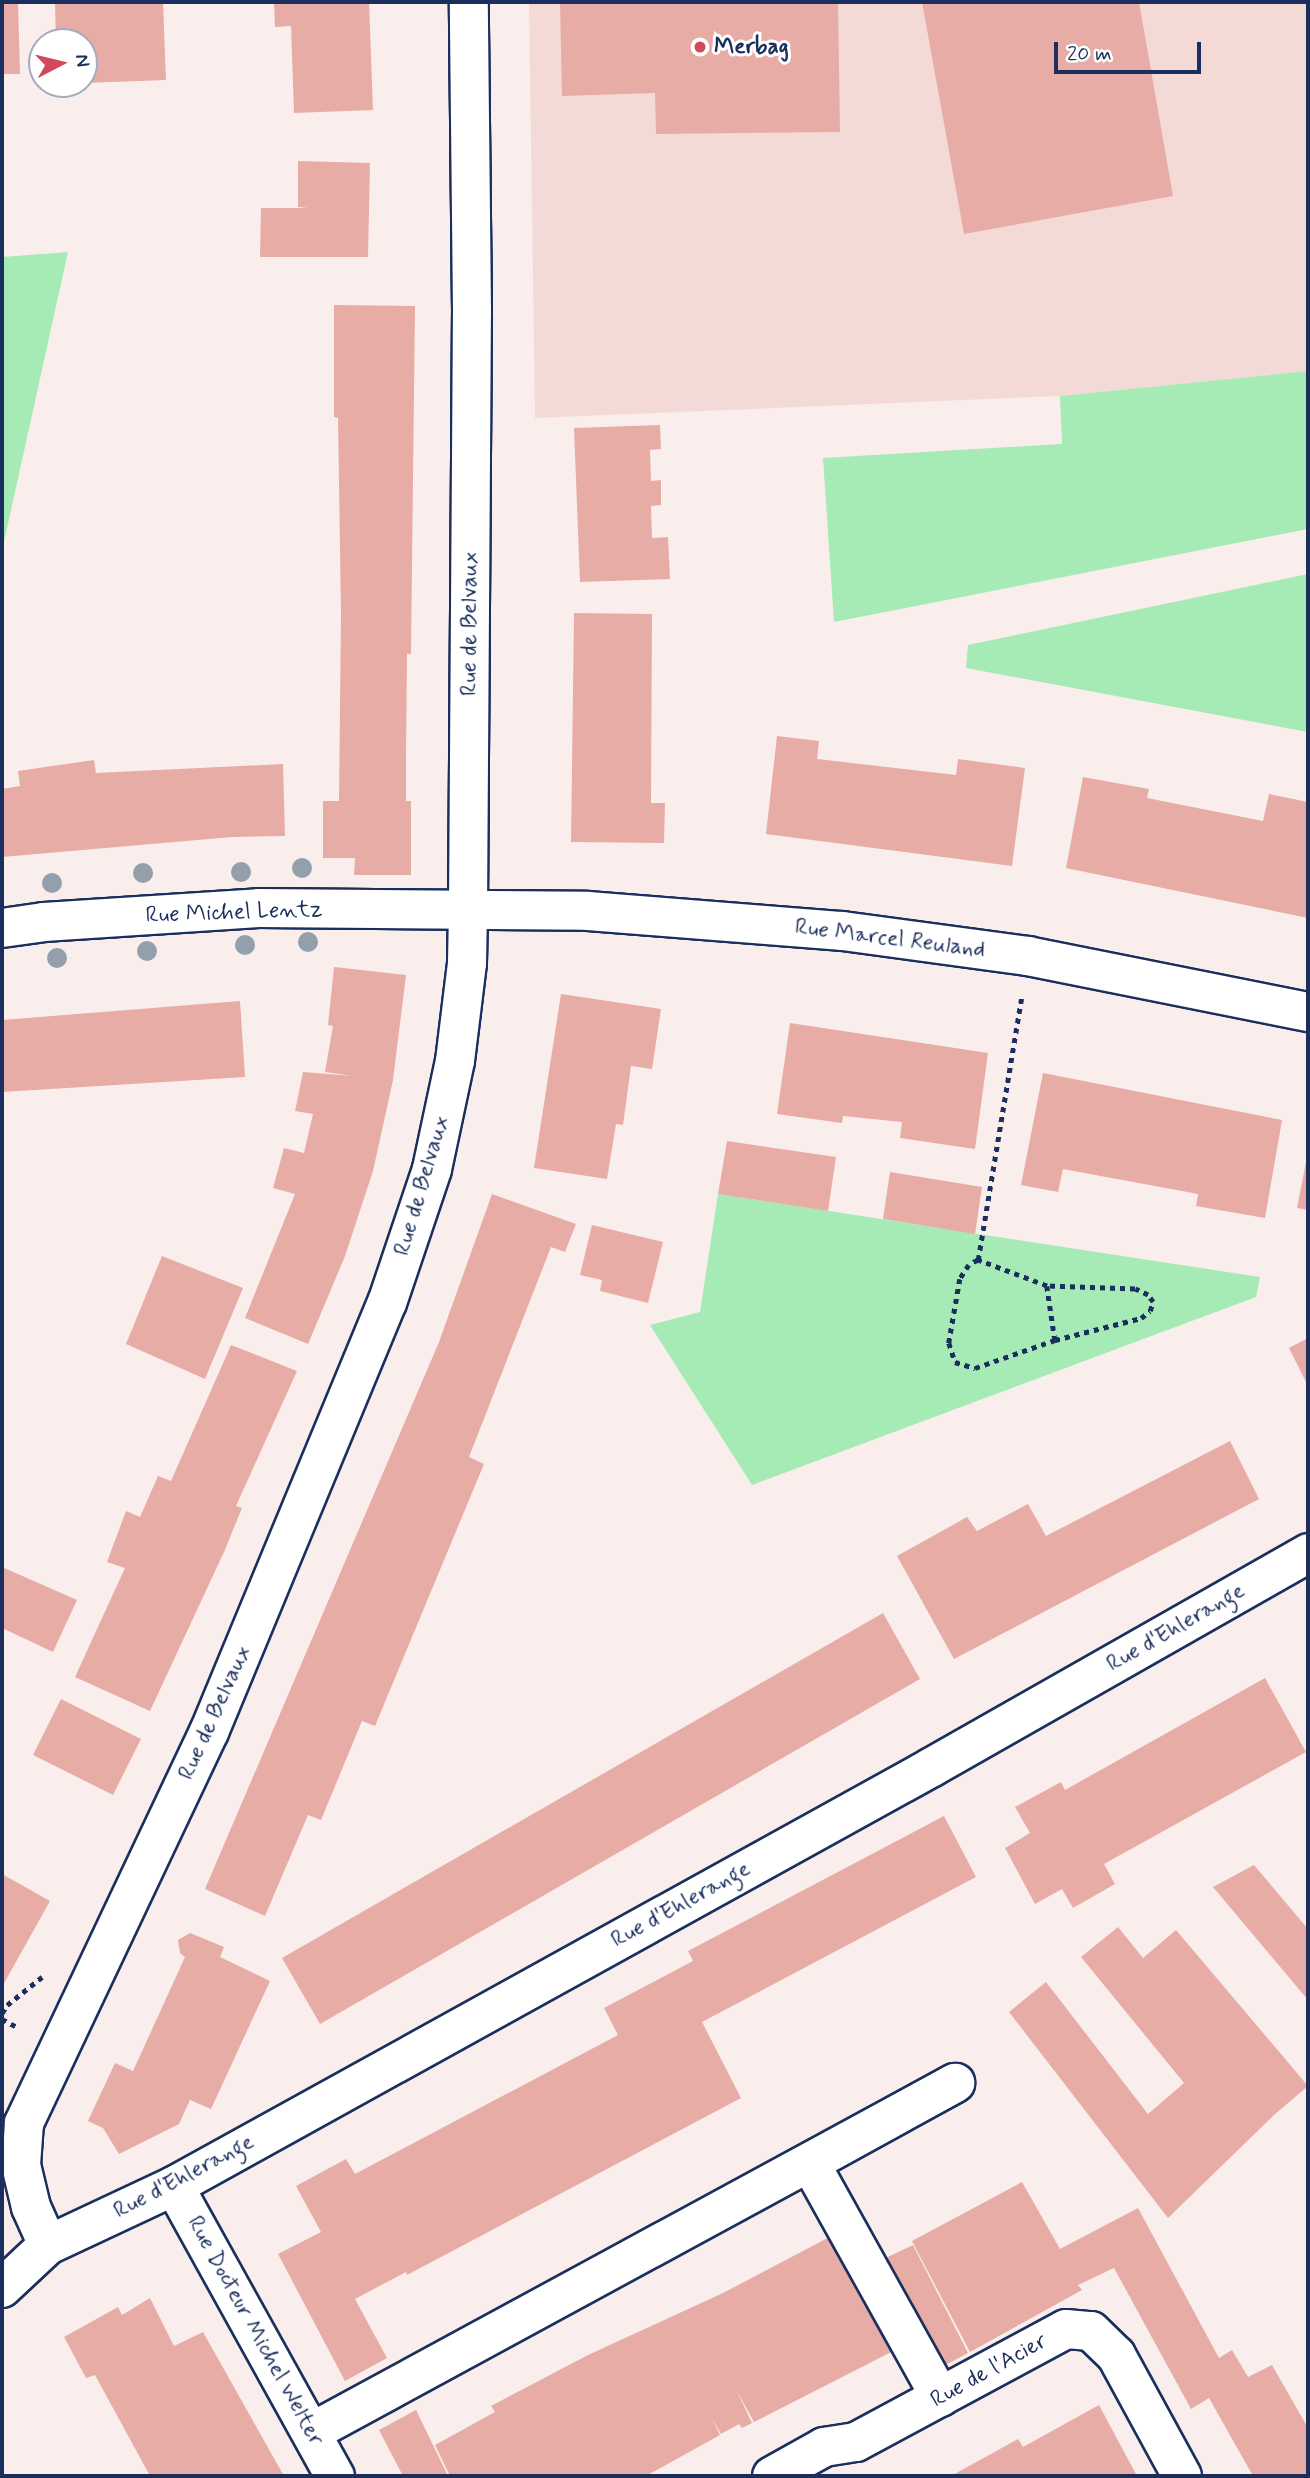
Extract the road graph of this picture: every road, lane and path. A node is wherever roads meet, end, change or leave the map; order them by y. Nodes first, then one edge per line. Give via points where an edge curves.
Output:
1 (469, 2) edge
2 (468, 910) junction
3 (2, 929) edge
4 (1028, 956) junction
5 (1308, 1012) edge
6 (978, 1260) junction
7 (1046, 1286) junction
8 (1055, 1340) junction
9 (1308, 1553) edge
10 (174, 2186) junction
11 (48, 2245) junction
12 (2, 2267) edge
13 (2, 2288) edge
14 (940, 2398) junction
15 (312, 2432) junction
16 (335, 2476) edge
17 (772, 2476) edge
18 (1182, 2476) edge

1 - 2 street, Rue de Belvaux
2 - 3 street, Rue Michel Lentz via 259,908 44,922
2 - 4 street, Rue Marcel Reuland via 588,911 843,931
2 - 11 street, Rue de Belvaux via 467,963 455,1061 432,1170 387,1303 209,1732 24,2123 21,2165 31,2207
4 - 5 street, Rue Marcel Reuland
4 - 6 path
6 - 7 path
6 - 8 path via 960,1279 949,1343 955,1362 975,1368
7 - 8 path
7 - 8 path via 1135,1289 1148,1294 1153,1302 1142,1318
9 - 10 street, Rue d'Ehlerange via 932,1767
10 - 11 street, Rue d'Ehlerange
10 - 15 street, Rue Docteur Michel Welter
11 - 12 street
11 - 13 street
14 - 15 street via 810,2163 955,2083
14 - 17 street, Rue de l'Acier via 856,2442 824,2447
14 - 18 street, Rue de l'Acier via 1066,2329 1091,2331 1116,2355
15 - 16 street, Rue Docteur Michel Welter

